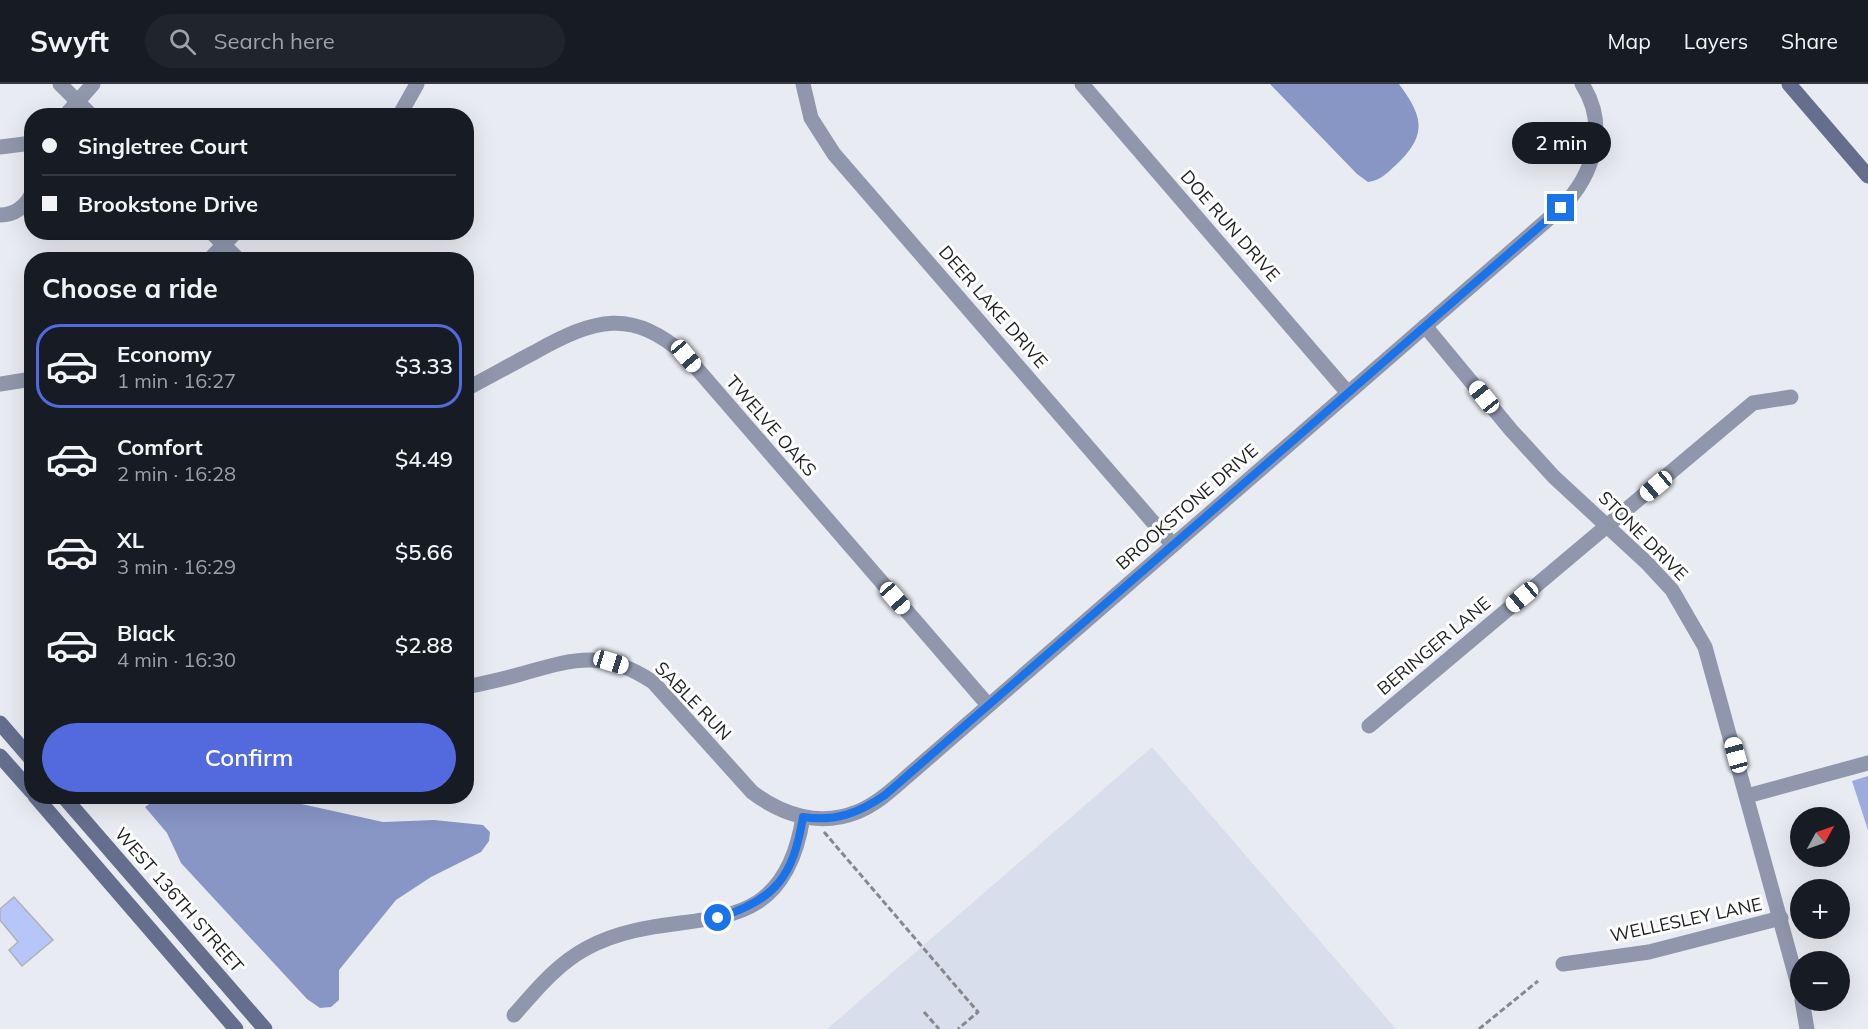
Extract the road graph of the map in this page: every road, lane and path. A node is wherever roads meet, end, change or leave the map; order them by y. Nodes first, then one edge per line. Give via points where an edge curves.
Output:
1 (60, 84) edge
2 (93, 84) edge
3 (417, 84) edge
4 (803, 84) edge
5 (1082, 84) edge
6 (1582, 84) edge
7 (1789, 84) edge
8 (79, 102) junction
9 (73, 108) edge
10 (85, 108) edge
11 (404, 108) edge
12 (24, 144) edge
13 (0, 147) edge
14 (1868, 176) edge
15 (24, 205) edge
16 (0, 215) edge
17 (220, 240) edge
18 (228, 240) edge
19 (224, 244) junction
20 (216, 252) edge
21 (232, 252) edge
22 (1425, 326) junction
23 (24, 380) edge
24 (0, 384) edge
25 (474, 385) edge
26 (1348, 393) junction
27 (1791, 397) dead end
28 (1606, 527) junction
29 (1172, 544) junction
30 (474, 685) edge
31 (988, 705) junction
32 (0, 723) edge
33 (1369, 726) dead end
34 (24, 750) edge
35 (0, 756) edge
36 (1868, 763) edge
37 (24, 783) edge
38 (1747, 796) junction
39 (42, 804) edge
40 (70, 804) edge
41 (802, 822) junction
42 (1781, 918) junction
43 (1790, 954) edge
44 (1563, 964) dead end
45 (1538, 981) dead end
46 (1804, 1011) edge
47 (924, 1012) dead end
48 (514, 1015) dead end
49 (236, 1029) edge
50 (265, 1029) edge
51 (939, 1029) edge
52 (958, 1029) edge
53 (1479, 1029) edge
54 (1808, 1029) edge

1 - 8 street
2 - 8 street
3 - 11 street
4 - 29 street, DEER LAKE DRIVE via 811,118 834,154
5 - 26 street, DOE RUN DRIVE
6 - 22 street, BROOKSTONE DRIVE via 1595,113 1597,132 1589,169 1578,189
7 - 14 street
8 - 9 street
8 - 10 street
12 - 13 street
15 - 16 street
17 - 19 street
18 - 19 street
19 - 20 street
19 - 21 street
22 - 26 street, BROOKSTONE DRIVE
22 - 28 street, STONE DRIVE via 1511,430
23 - 24 street
25 - 31 street, TWELVE OAKS via 571,332 590,326 631,325 668,340
26 - 29 street, BROOKSTONE DRIVE
27 - 28 street, BERINGER LANE via 1753,403
28 - 33 street, BERINGER LANE
28 - 38 street, STONE DRIVE via 1647,563 1691,618 1705,646
29 - 31 street, BROOKSTONE DRIVE
30 - 41 street, SABLE RUN via 557,663 590,659 634,669 653,682 752,792
31 - 41 street, BROOKSTONE DRIVE via 872,804 841,817
32 - 34 street
35 - 37 street
36 - 38 street
38 - 42 street, STONE DRIVE
39 - 49 street
40 - 50 street, WEST 136TH STREET
41 - 48 street via 799,844 789,868 772,892 758,902 718,918 642,927 588,947 556,969
41 - 52 path via 824,832 978,1012
42 - 43 street, STONE DRIVE
42 - 44 street, WELLESLEY LANE via 1649,952
45 - 53 path
46 - 54 street
47 - 51 path

